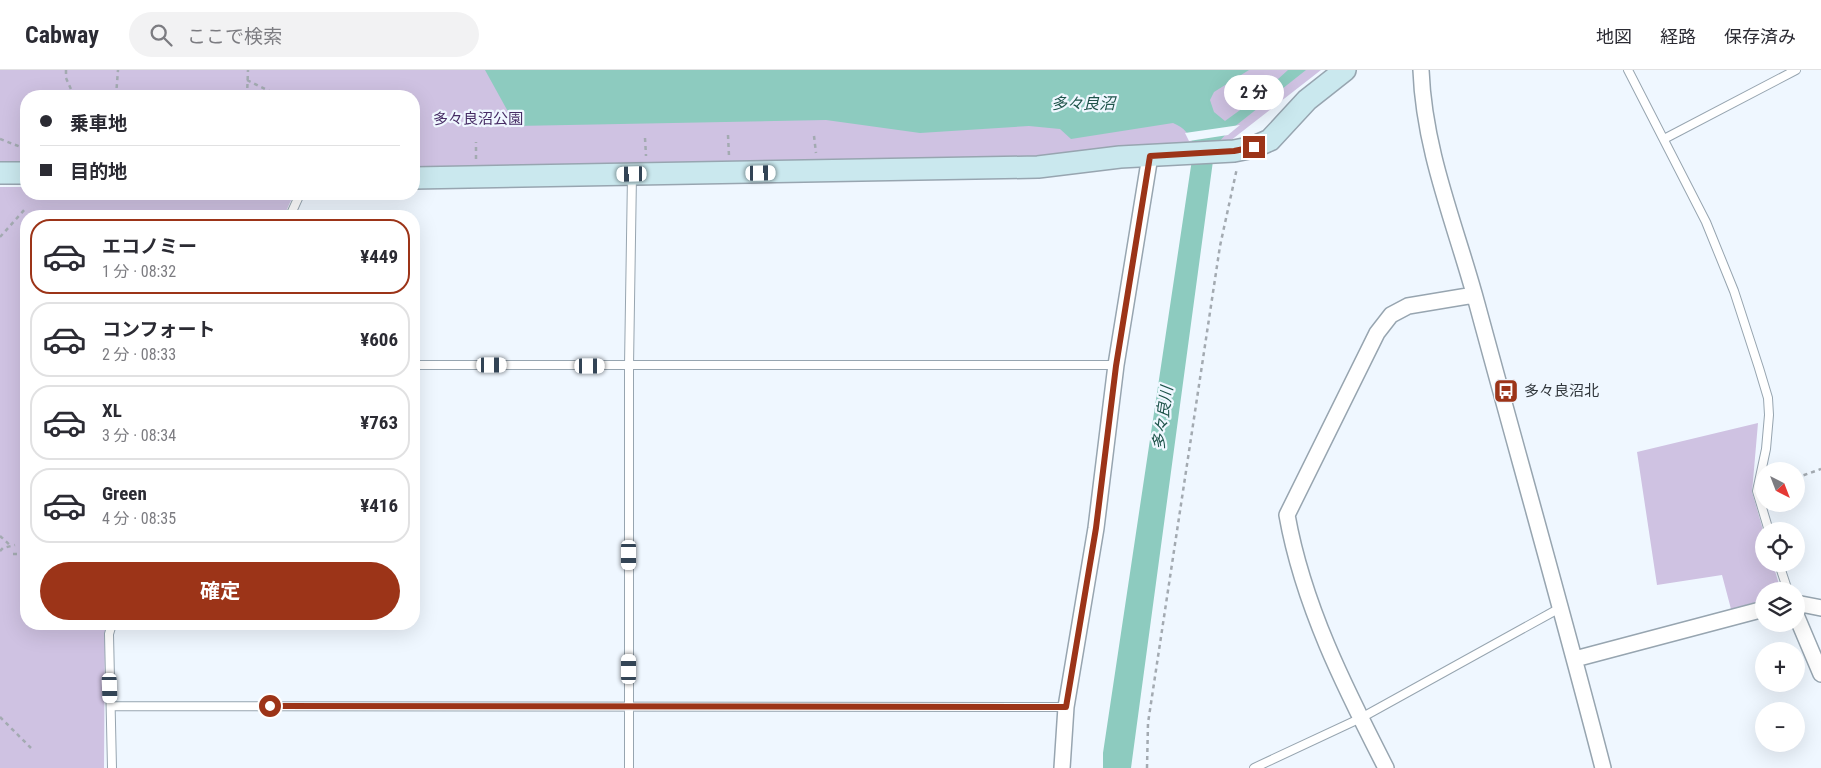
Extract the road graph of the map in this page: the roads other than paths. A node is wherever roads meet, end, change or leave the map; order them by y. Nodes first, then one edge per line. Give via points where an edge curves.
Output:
1 (1345, 70) edge
2 (1420, 70) edge
3 (1628, 70) edge
4 (1796, 70) edge
5 (1664, 139) junction
6 (1150, 156) junction
7 (0, 173) edge
8 (20, 173) edge
9 (632, 174) junction
10 (420, 178) edge
11 (1474, 295) junction
12 (420, 365) edge
13 (629, 366) junction
14 (1116, 366) junction
15 (1766, 522) edge
16 (1805, 605) edge
17 (1560, 608) junction
18 (1821, 608) edge
19 (1755, 611) edge
20 (110, 630) edge
21 (1803, 632) edge
22 (1575, 659) junction
23 (1821, 674) edge
24 (111, 706) junction
25 (629, 706) junction
26 (1066, 707) junction
27 (1361, 718) junction
28 (112, 768) edge
29 (629, 768) edge
30 (1062, 768) edge
31 (1254, 768) edge
32 (1386, 768) edge
33 (1603, 768) edge

1 - 6 street via 1307,100 1270,140 1237,150
2 - 11 street via 1422,103 1433,158
3 - 5 lane
4 - 5 lane
5 - 15 lane via 1721,256 1766,390 1769,415 1766,449 1757,491
6 - 9 street via 1038,167
6 - 14 street
7 - 8 street
9 - 10 street
9 - 13 lane
11 - 17 street
11 - 27 street via 1408,306 1391,315 1377,333 1287,515 1291,538 1329,650
12 - 13 lane
13 - 14 lane
13 - 25 lane
14 - 26 street via 1096,528
16 - 18 street
17 - 22 street
17 - 27 lane
19 - 22 street
20 - 24 lane
21 - 23 street
22 - 33 street
24 - 25 lane
24 - 28 lane
25 - 26 lane
25 - 29 lane
26 - 30 street
27 - 31 lane
27 - 32 street

